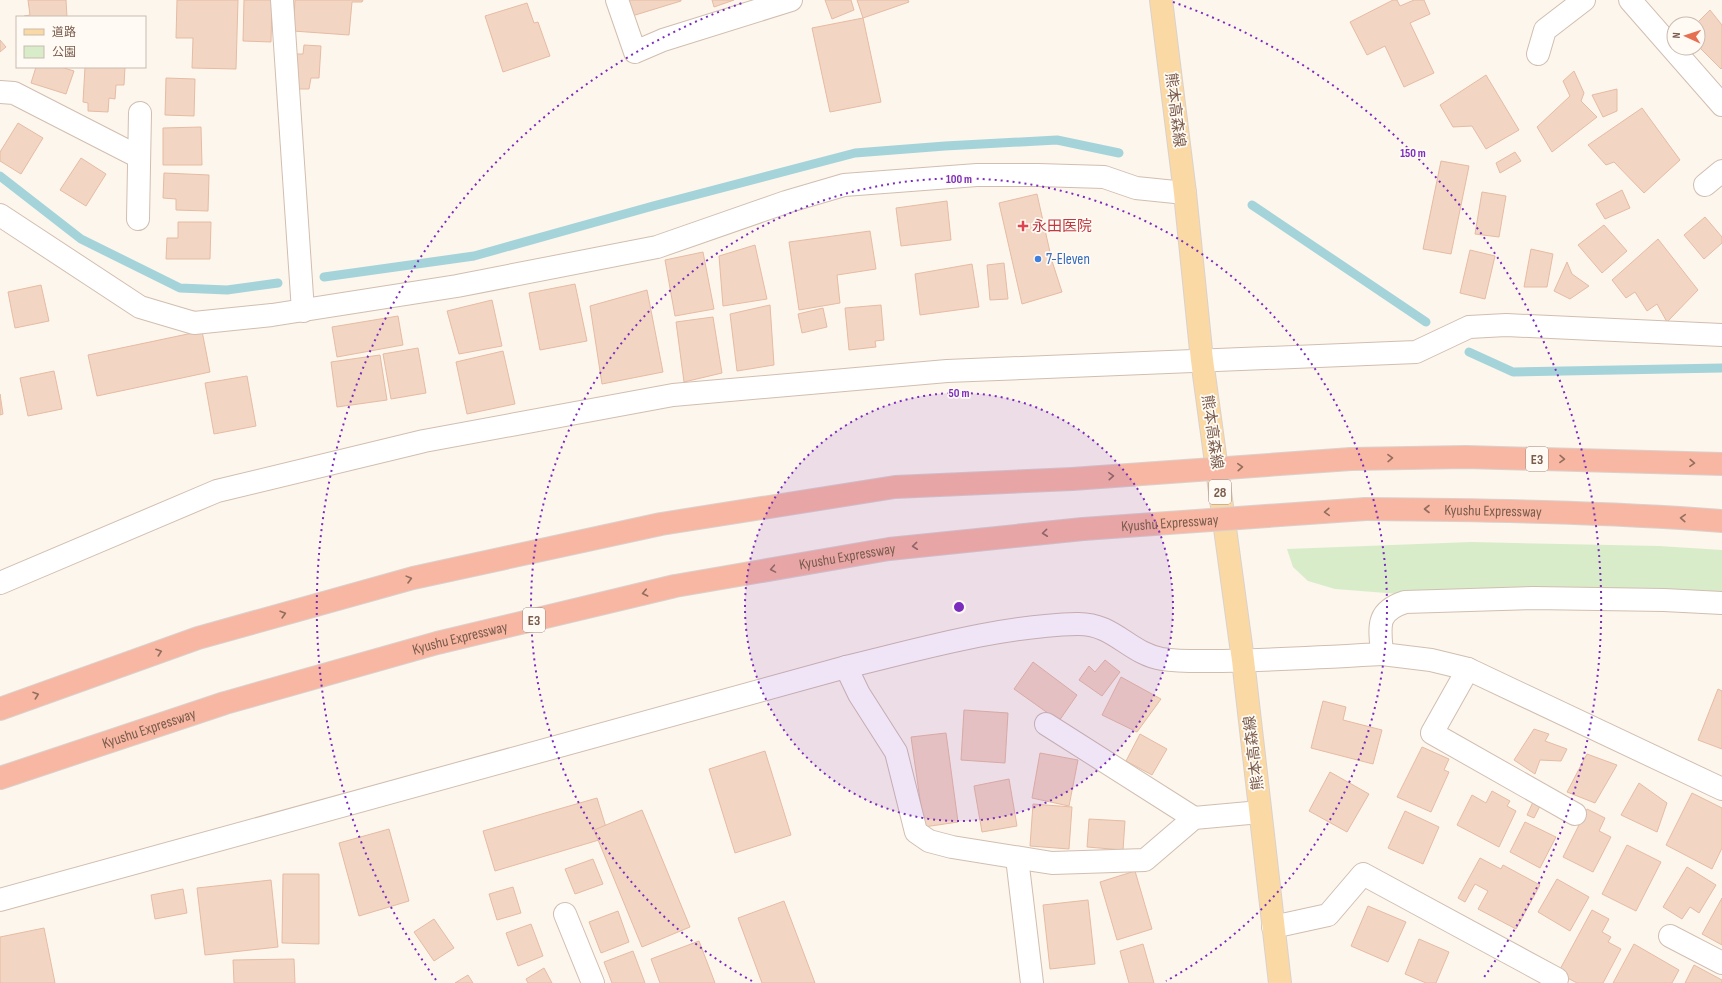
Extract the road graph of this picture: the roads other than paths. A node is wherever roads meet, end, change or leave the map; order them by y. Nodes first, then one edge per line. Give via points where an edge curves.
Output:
1 (282, 0) edge
2 (617, 0) edge
3 (791, 0) edge
4 (1161, 0) edge
5 (1584, 0) edge
6 (1630, 0) edge
7 (1538, 54) dead end
8 (0, 92) edge
9 (1722, 105) edge
10 (140, 113) dead end
11 (139, 157) junction
12 (1722, 170) edge
13 (1705, 185) dead end
14 (1185, 193) junction
15 (0, 215) edge
16 (138, 219) dead end
17 (303, 310) junction
18 (1722, 335) edge
19 (1202, 360) junction
20 (1722, 464) edge
21 (1722, 521) edge
22 (0, 583) edge
23 (1722, 603) edge
24 (1382, 654) junction
25 (1243, 660) junction
26 (846, 667) junction
27 (1468, 669) junction
28 (0, 709) edge
29 (1046, 724) dead end
30 (0, 778) edge
31 (1722, 789) edge
32 (1260, 812) junction
33 (1575, 814) dead end
34 (1194, 818) junction
35 (1017, 858) junction
36 (0, 900) edge
37 (565, 914) dead end
38 (1273, 927) junction
39 (1670, 936) dead end
40 (1722, 963) edge
41 (593, 983) edge
42 (1032, 983) edge
43 (1280, 983) edge
44 (1555, 983) edge

1 - 17 street
2 - 3 street via 634,52 663,40
4 - 14 main road, 熊本高森線 / 28
5 - 7 street via 1545,30
6 - 9 street
8 - 11 street via 14,93
10 - 11 street
11 - 16 street
12 - 13 street
14 - 17 street via 1136,188 1104,177 1038,175 977,175 844,185 786,202 657,247 457,286
14 - 19 main road, 熊本高森線 / 28
15 - 17 street via 140,307 194,323
18 - 19 street via 1506,325 1469,327 1416,352
19 - 22 street via 947,371 673,395 424,440 217,491
19 - 25 main road, 熊本高森線 / 28
28 -> 20 highway, E3, bridge via 198,638 413,578 661,524 895,487 1072,479 1351,459 1466,457
21 -> 30 highway, Kyushu Expressway / E3, bridge via 1491,510 1366,509 1083,529 889,549 674,586 437,643 240,698
23 - 24 street via 1533,598 1405,602 1391,606 1384,615 1380,627
24 - 25 street
24 - 27 street via 1431,660
25 - 26 street via 1179,661 1147,656 1107,630 1078,624 1006,631
25 - 32 main road, 熊本高森線 / 28
26 - 35 street via 859,694 896,752 916,832 929,841 952,847
26 - 36 street
27 - 31 street
27 - 33 street via 1432,733
29 - 34 street
32 - 34 street
32 - 38 main road, 熊本高森線 / 28
34 - 35 street via 1145,860 1052,863
35 - 42 street
37 - 41 street
38 - 43 main road, 熊本高森線 / 28
38 - 44 street via 1328,916 1363,874 1557,979
39 - 40 street

